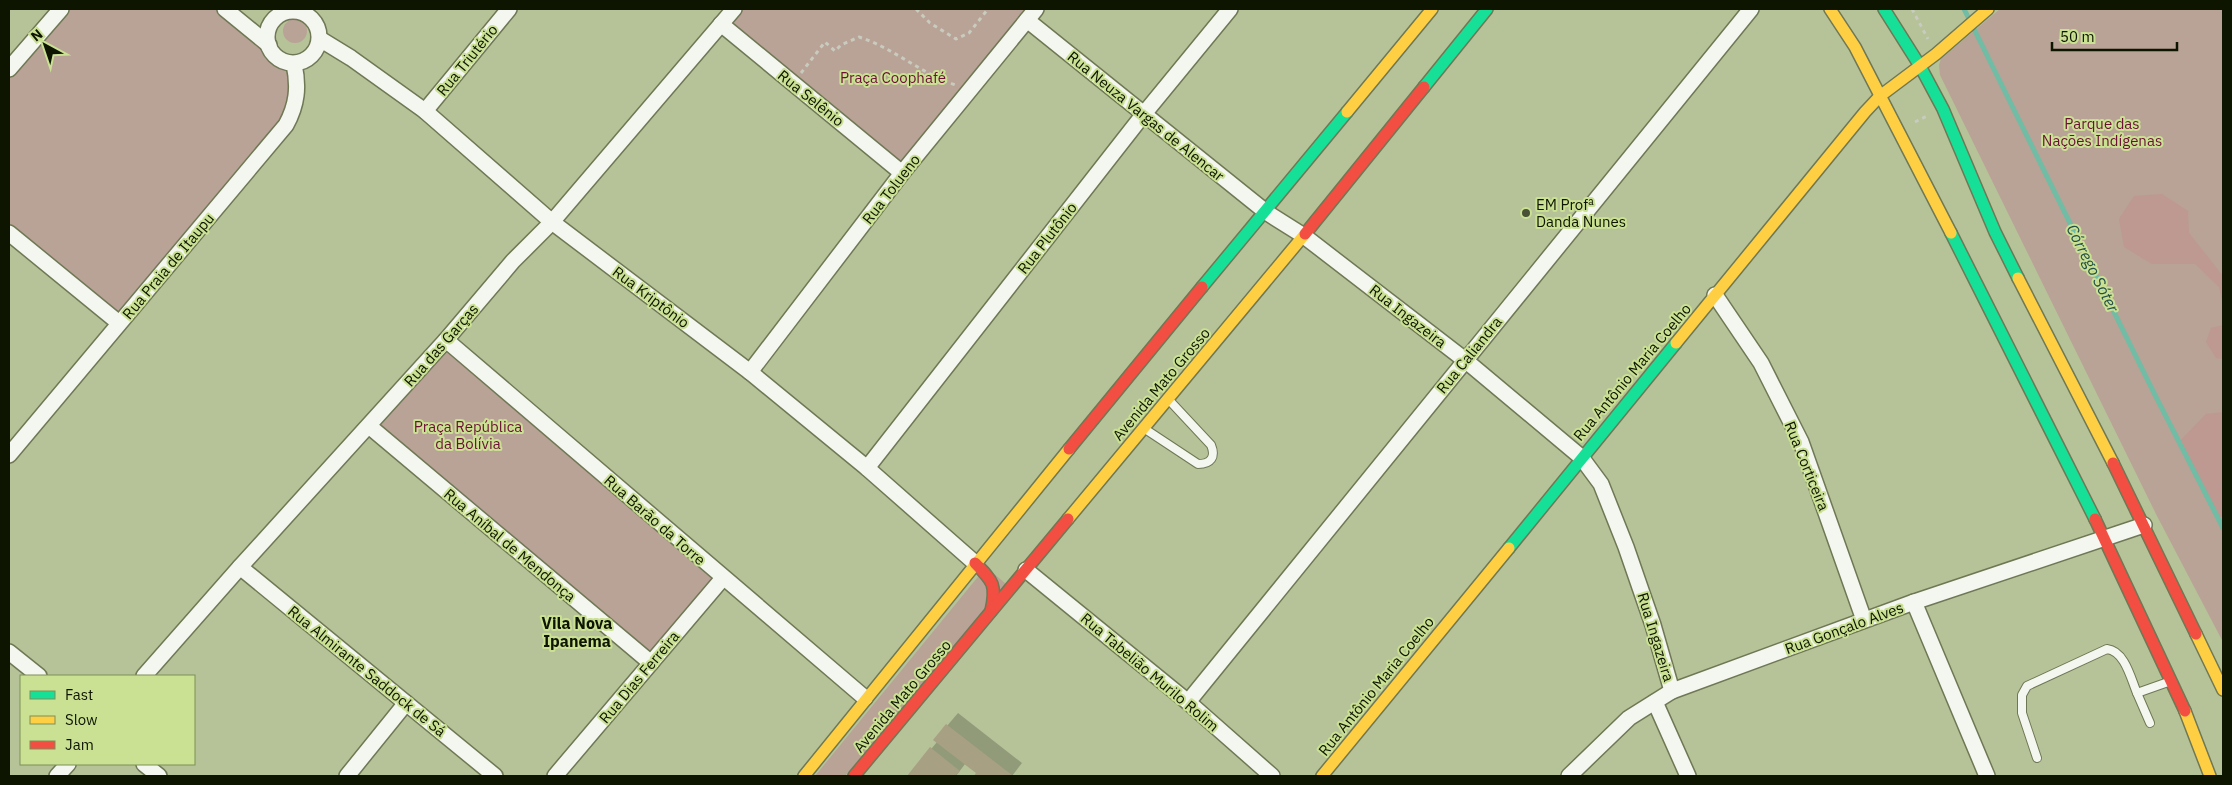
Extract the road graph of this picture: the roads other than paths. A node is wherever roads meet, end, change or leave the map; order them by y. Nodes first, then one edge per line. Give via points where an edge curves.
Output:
1 (61, 9) edge
2 (225, 9) edge
3 (509, 9) edge
4 (734, 9) edge
5 (1230, 9) edge
6 (1432, 9) edge
7 (1487, 9) edge
8 (1752, 9) edge
9 (1830, 9) edge
10 (1884, 9) edge
11 (1988, 9) edge
12 (290, 10) edge
13 (314, 13) edge
14 (1032, 15) edge
15 (720, 24) junction
16 (320, 39) junction
17 (268, 45) junction
18 (294, 64) junction
19 (1920, 66) junction
20 (9, 69) edge
21 (1880, 96) junction
22 (425, 110) junction
23 (1143, 115) junction
24 (902, 173) junction
25 (1266, 212) junction
26 (552, 222) junction
27 (9, 233) edge
28 (1304, 236) junction
29 (1715, 295) junction
30 (119, 323) junction
31 (446, 340) junction
32 (1465, 360) junction
33 (750, 372) junction
34 (1168, 400) junction
35 (369, 426) junction
36 (1144, 428) junction
37 (9, 455) edge
38 (1581, 457) junction
39 (867, 468) junction
40 (2144, 525) junction
41 (2105, 538) junction
42 (975, 563) junction
43 (240, 567) junction
44 (1026, 570) junction
45 (723, 578) junction
46 (1914, 602) junction
47 (990, 613) junction
48 (1864, 620) junction
49 (9, 652) edge
50 (651, 663) junction
51 (38, 675) edge
52 (145, 675) edge
53 (2173, 681) junction
54 (2223, 690) edge
55 (1672, 691) junction
56 (2137, 693) junction
57 (865, 698) junction
58 (1188, 702) junction
59 (1655, 702) junction
60 (406, 703) junction
61 (2150, 724) dead end
62 (2037, 758) dead end
63 (67, 765) edge
64 (145, 765) edge
65 (808, 774) edge
66 (57, 776) edge
67 (159, 776) edge
68 (346, 776) edge
69 (495, 776) edge
70 (555, 776) edge
71 (854, 776) edge
72 (1272, 776) edge
73 (1322, 776) edge
74 (1569, 776) edge
75 (1688, 776) edge
76 (1987, 776) edge
77 (2210, 776) edge

1 - 20 street
2 - 17 street
3 - 22 street, Rua Triutério
4 - 15 street, Rua das Garças
5 - 23 street, Rua Plutônio
6 - 25 main road, Avenida Mato Grosso
7 - 28 main road, Avenida Mato Grosso
8 - 32 street, Rua Caliandra
9 - 21 main road via 1856,47
10 - 19 main road
11 - 19 main road, Rua Antônio Maria Coelho
12 - 13 street
12 - 17 street via 279,14 267,28
13 - 16 street
14 - 23 street, Rua Neuza Vargas de Alencar
14 - 24 street, Rua Tolueno
15 - 24 street, Rua Selênio
15 - 26 street, Rua das Garças
16 - 18 street via 314,54
16 - 22 street, Rua Kriptônio
17 - 18 street via 274,55
18 - 30 street, Rua Praia de Itaupu via 298,82 294,110 286,125
19 - 21 main road, Rua Antônio Maria Coelho
19 - 40 main road via 1943,109 1995,232
21 - 29 main road, Rua Antônio Maria Coelho
21 - 41 main road
22 - 26 street, Rua Kriptônio
23 - 25 street, Rua Neuza Vargas de Alencar
23 - 39 street, Rua Plutônio
24 - 33 street, Rua Tolueno
25 - 28 street, Rua Ingazeira
25 - 42 main road, Avenida Mato Grosso
26 - 31 street, Rua das Garças
26 - 33 street, Rua Kriptônio
27 - 30 street
28 - 32 street, Rua Ingazeira
28 - 34 main road, Avenida Mato Grosso
29 - 38 main road, Rua Antônio Maria Coelho
29 - 48 street, Rua Corticeira via 1761,363 1801,442
30 - 37 street, Rua Praia de Itaupu
31 - 35 street, Rua das Garças
31 - 45 street, Rua Barão da Torre
32 - 38 street, Rua Ingazeira
32 - 58 street, Rua Caliandra
33 - 39 street, Rua Kriptônio
34 - 36 main road, Avenida Mato Grosso
34 - 36 lane via 1211,445 1214,452 1212,460 1198,464
35 - 43 street, Rua das Garças
35 - 50 street, Rua Aníbal de Mendonça
36 - 44 main road, Avenida Mato Grosso
38 - 55 street, Rua Ingazeira via 1601,484 1626,547
38 - 73 main road, Rua Antônio Maria Coelho
39 - 42 street, Rua Kriptônio
40 - 41 street, Rua Gonçalo Alves
40 - 54 main road
41 - 46 street, Rua Gonçalo Alves
41 - 53 main road
42 - 47 main road via 996,586
42 - 57 main road, Avenida Mato Grosso
43 - 52 street, Rua das Garças
43 - 60 street, Rua Almirante Saddock de Sá
44 - 47 main road, Avenida Mato Grosso
44 - 58 street, Rua Tabelião Murilo Rolim
45 - 50 street, Rua Dias Ferreira
45 - 57 street, Rua Barão da Torre
46 - 48 street, Rua Gonçalo Alves
46 - 76 street
47 - 71 main road, Avenida Mato Grosso
48 - 55 street, Rua Gonçalo Alves
49 - 51 street
50 - 70 street, Rua Dias Ferreira
53 - 56 lane
53 - 77 main road
55 - 59 street, Rua Gonçalo Alves
56 - 61 lane
56 - 62 lane via 2119,654 2107,649 2027,686 2020,700
57 - 65 main road, Avenida Mato Grosso
58 - 72 street, Rua Tabelião Murilo Rolim
59 - 74 street, Rua Gonçalo Alves via 1629,718
59 - 75 street, Rua Ingazeira
60 - 68 street
60 - 69 street, Rua Almirante Saddock de Sá
63 - 66 street
64 - 67 street

